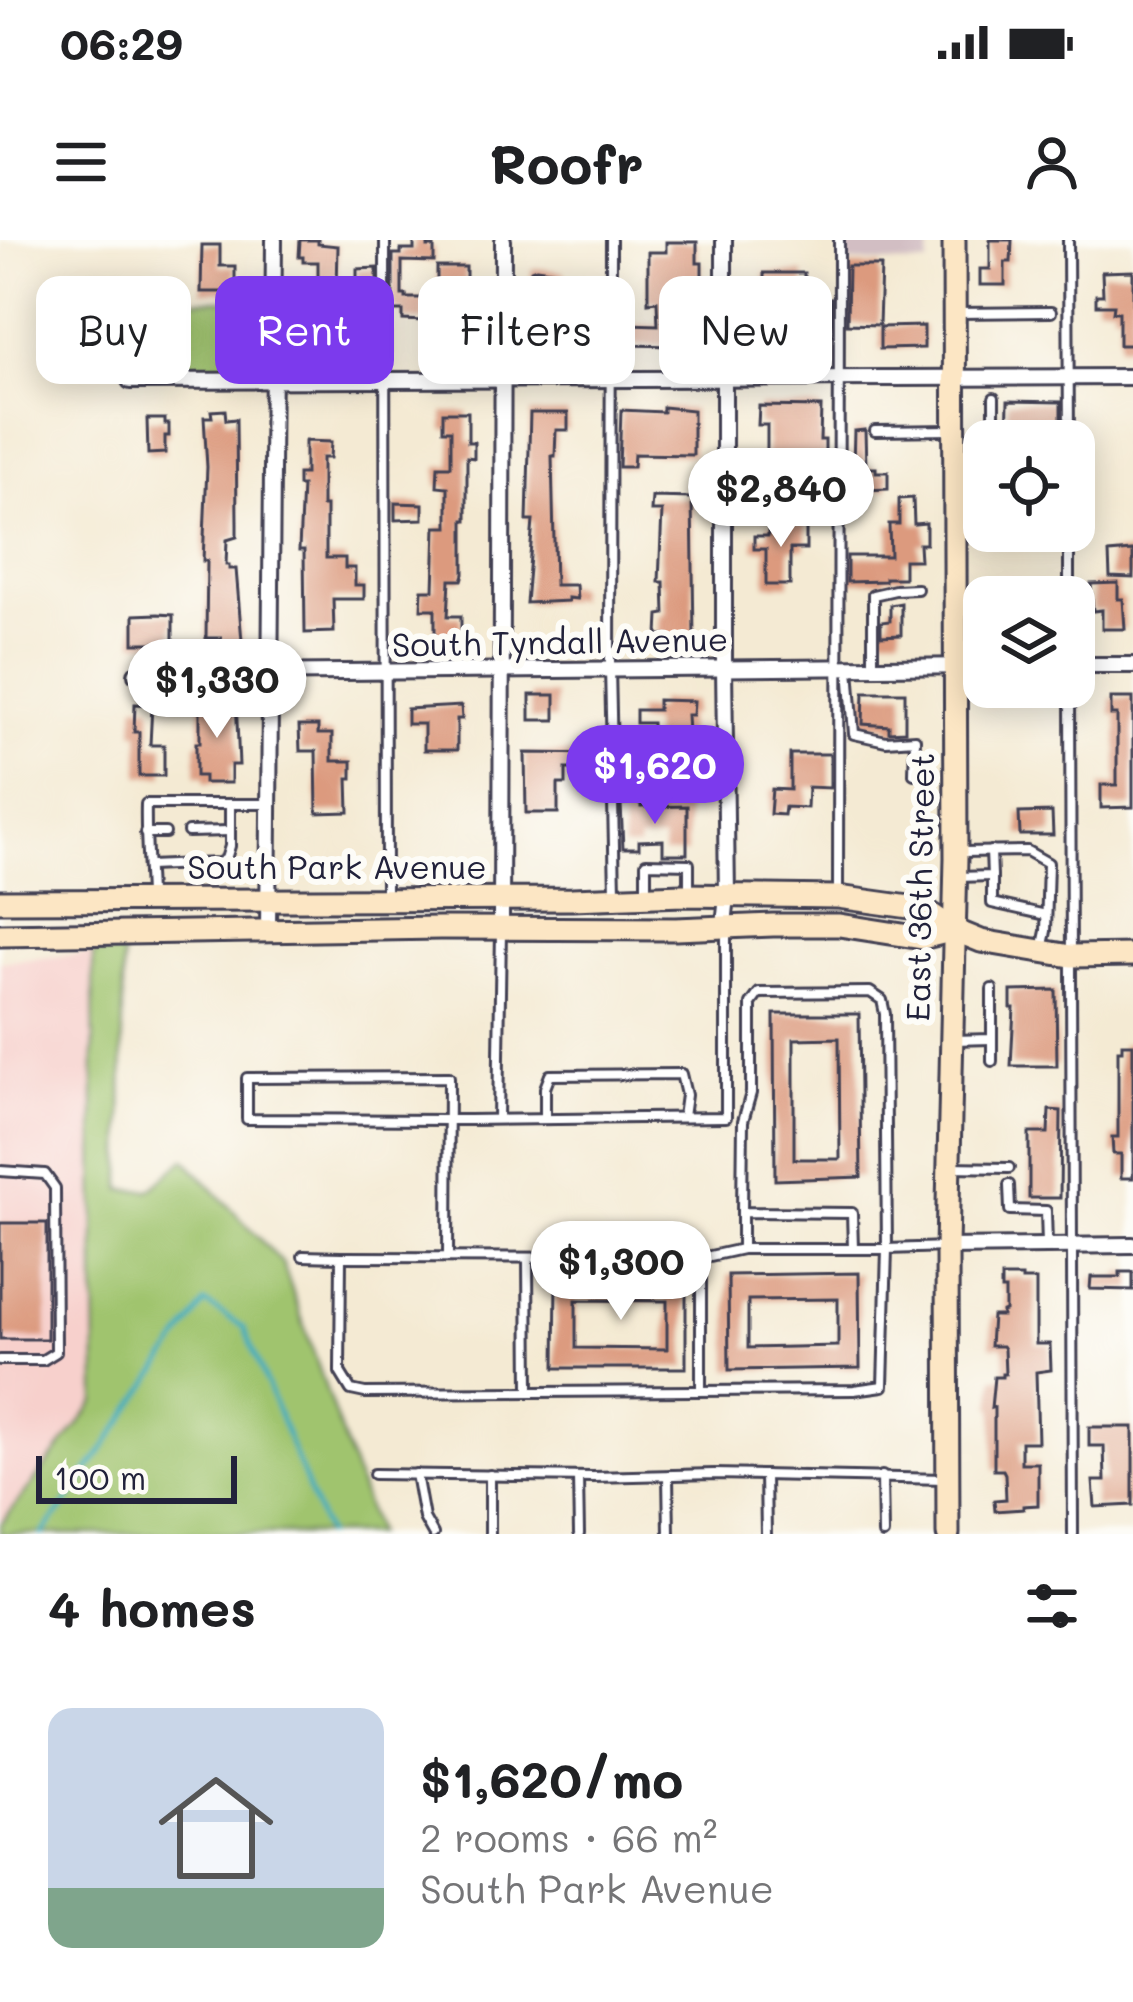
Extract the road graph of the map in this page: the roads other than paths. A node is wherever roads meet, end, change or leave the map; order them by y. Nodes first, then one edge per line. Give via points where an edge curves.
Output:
1 (274, 240) edge
2 (385, 240) edge
3 (502, 240) edge
4 (611, 240) edge
5 (724, 240) edge
6 (839, 240) edge
7 (954, 240) edge
8 (1068, 240) edge
9 (273, 276) edge
10 (385, 276) edge
11 (502, 276) edge
12 (611, 276) edge
13 (724, 276) edge
14 (1051, 312) dead end
15 (954, 313) junction
16 (1068, 377) junction
17 (1133, 377) edge
18 (832, 378) edge
19 (839, 378) junction
20 (953, 378) junction
21 (272, 384) edge
22 (385, 384) edge
23 (502, 384) edge
24 (611, 384) edge
25 (724, 384) edge
26 (994, 398) dead end
27 (994, 420) edge
28 (1069, 420) edge
29 (953, 430) junction
30 (875, 431) dead end
31 (953, 478) junction
32 (963, 478) edge
33 (916, 589) dead end
34 (1095, 665) edge
35 (1133, 665) edge
36 (844, 666) junction
37 (873, 666) junction
38 (955, 666) junction
39 (963, 666) edge
40 (724, 667) junction
41 (610, 668) junction
42 (500, 669) junction
43 (385, 670) junction
44 (268, 672) junction
45 (136, 674) dead end
46 (1070, 708) edge
47 (914, 774) dead end
48 (230, 804) junction
49 (269, 804) junction
50 (230, 831) junction
51 (188, 832) dead end
52 (145, 833) junction
53 (165, 833) dead end
54 (991, 851) junction
55 (956, 852) junction
56 (148, 866) junction
57 (956, 877) junction
58 (992, 877) junction
59 (688, 895) junction
60 (727, 896) junction
61 (646, 897) junction
62 (838, 897) junction
63 (615, 898) junction
64 (268, 899) junction
65 (386, 900) junction
66 (501, 900) junction
67 (0, 901) edge
68 (149, 901) junction
69 (1046, 915) junction
70 (724, 925) junction
71 (501, 928) junction
72 (954, 930) junction
73 (268, 932) junction
74 (0, 935) edge
75 (1042, 952) junction
76 (1070, 956) junction
77 (1133, 956) edge
78 (992, 989) dead end
79 (992, 1039) junction
80 (951, 1040) junction
81 (992, 1061) dead end
82 (683, 1117) junction
83 (726, 1117) junction
84 (498, 1119) junction
85 (545, 1119) junction
86 (449, 1120) junction
87 (742, 1121) junction
88 (949, 1167) junction
89 (1009, 1168) dead end
90 (0, 1171) edge
91 (1009, 1185) dead end
92 (742, 1212) junction
93 (1133, 1245) edge
94 (1047, 1246) junction
95 (1070, 1246) junction
96 (947, 1247) junction
97 (853, 1249) junction
98 (887, 1249) junction
99 (742, 1250) junction
100 (303, 1256) dead end
101 (448, 1256) junction
102 (341, 1257) junction
103 (528, 1258) junction
104 (701, 1258) junction
105 (0, 1360) edge
106 (701, 1389) junction
107 (529, 1391) junction
108 (374, 1474) dead end
109 (416, 1474) junction
110 (490, 1475) junction
111 (668, 1475) junction
112 (765, 1475) junction
113 (883, 1476) junction
114 (578, 1477) junction
115 (948, 1479) junction
116 (433, 1534) edge
117 (490, 1534) edge
118 (579, 1534) edge
119 (669, 1534) edge
120 (766, 1534) edge
121 (883, 1534) edge
122 (948, 1534) edge
123 (1073, 1534) edge

1 - 9 street
2 - 10 lane
3 - 11 street
4 - 12 lane
5 - 13 street
6 - 19 lane
7 - 15 main road, East 36th Street
8 - 16 lane
14 - 15 lane
15 - 20 main road, East 36th Street
16 - 17 street
16 - 20 street
16 - 28 lane
18 - 19 street
19 - 20 street
19 - 36 lane
20 - 29 main road, East 36th Street
21 - 44 street
22 - 43 lane
23 - 42 street
24 - 41 lane
25 - 40 street
26 - 27 lane
29 - 30 lane
29 - 31 main road, East 36th Street
31 - 32 lane
31 - 38 main road, East 36th Street
33 - 37 lane via 873,595
34 - 35 street
36 - 37 street, South Tyndall Avenue
36 - 40 street, South Tyndall Avenue
36 - 47 lane via 854,734 915,739
36 - 62 lane
37 - 38 street, South Tyndall Avenue
38 - 39 street, South Tyndall Avenue
38 - 55 main road, East 36th Street
40 - 41 street, South Tyndall Avenue
40 - 60 street
41 - 42 street, South Tyndall Avenue
41 - 63 lane
42 - 43 street, South Tyndall Avenue
42 - 66 street
43 - 44 street, South Tyndall Avenue
43 - 65 lane
44 - 45 street, South Tyndall Avenue
44 - 49 street
46 - 76 lane
48 - 49 lane
48 - 50 lane
48 - 52 lane via 146,804
49 - 64 street
50 - 51 lane
50 - 56 lane via 219,863
52 - 53 lane
52 - 56 lane
54 - 55 lane
54 - 58 lane
54 - 69 lane via 1027,851 1048,863
55 - 57 main road, East 36th Street
56 - 68 lane
57 - 58 lane
57 - 72 main road, East 36th Street
58 - 69 lane via 992,903
59 - 60 main road, South Park Avenue
59 - 61 main road, South Park Avenue
59 - 61 lane via 689,863 646,863
60 - 62 main road, South Park Avenue
60 - 70 street
61 - 63 main road, South Park Avenue
62 - 72 main road, South Park Avenue via 924,909
63 - 66 main road, South Park Avenue
64 - 65 main road, South Park Avenue
64 - 68 main road, South Park Avenue
64 - 73 street
65 - 66 main road, South Park Avenue
66 - 71 street
67 - 68 main road, South Park Avenue
69 - 75 lane
70 - 71 main road, South Park Avenue
70 - 72 main road, South Park Avenue via 839,926 922,938
70 - 83 lane
71 - 73 main road, South Park Avenue
71 - 84 lane
72 - 75 main road, South Park Avenue
72 - 80 main road, East 36th Street
73 - 74 main road, South Park Avenue
75 - 76 main road, South Park Avenue
76 - 77 main road, South Park Avenue
76 - 95 lane
78 - 79 lane
79 - 80 lane
79 - 81 lane
80 - 88 main road, East 36th Street
82 - 83 lane
82 - 85 lane
82 - 85 lane via 681,1074 550,1075
83 - 87 lane
84 - 85 lane
84 - 86 lane
86 - 86 lane via 248,1119 247,1078 449,1077
86 - 101 lane
87 - 92 lane
87 - 98 lane via 752,1093 751,1004 758,993 870,992 882,1000
88 - 89 lane
88 - 96 main road, East 36th Street
90 - 105 lane via 45,1174 55,1187 56,1329 51,1357
91 - 94 lane via 1010,1210 1046,1211
92 - 97 lane via 852,1213
92 - 99 lane
93 - 95 street
94 - 95 street
94 - 96 street
95 - 123 lane
96 - 98 lane
96 - 115 main road, East 36th Street
97 - 98 lane
97 - 99 lane
98 - 106 lane via 883,1386
99 - 104 lane
100 - 102 lane
101 - 102 lane
101 - 103 lane
102 - 107 lane via 340,1372 350,1390
103 - 104 lane
103 - 107 lane
104 - 106 lane
106 - 107 lane
108 - 109 lane
109 - 110 lane
109 - 116 lane
110 - 114 lane
110 - 117 lane
111 - 112 lane
111 - 114 lane
111 - 119 lane
112 - 113 lane
112 - 120 lane
113 - 115 lane
113 - 121 lane
114 - 118 lane
115 - 122 main road, East 36th Street

